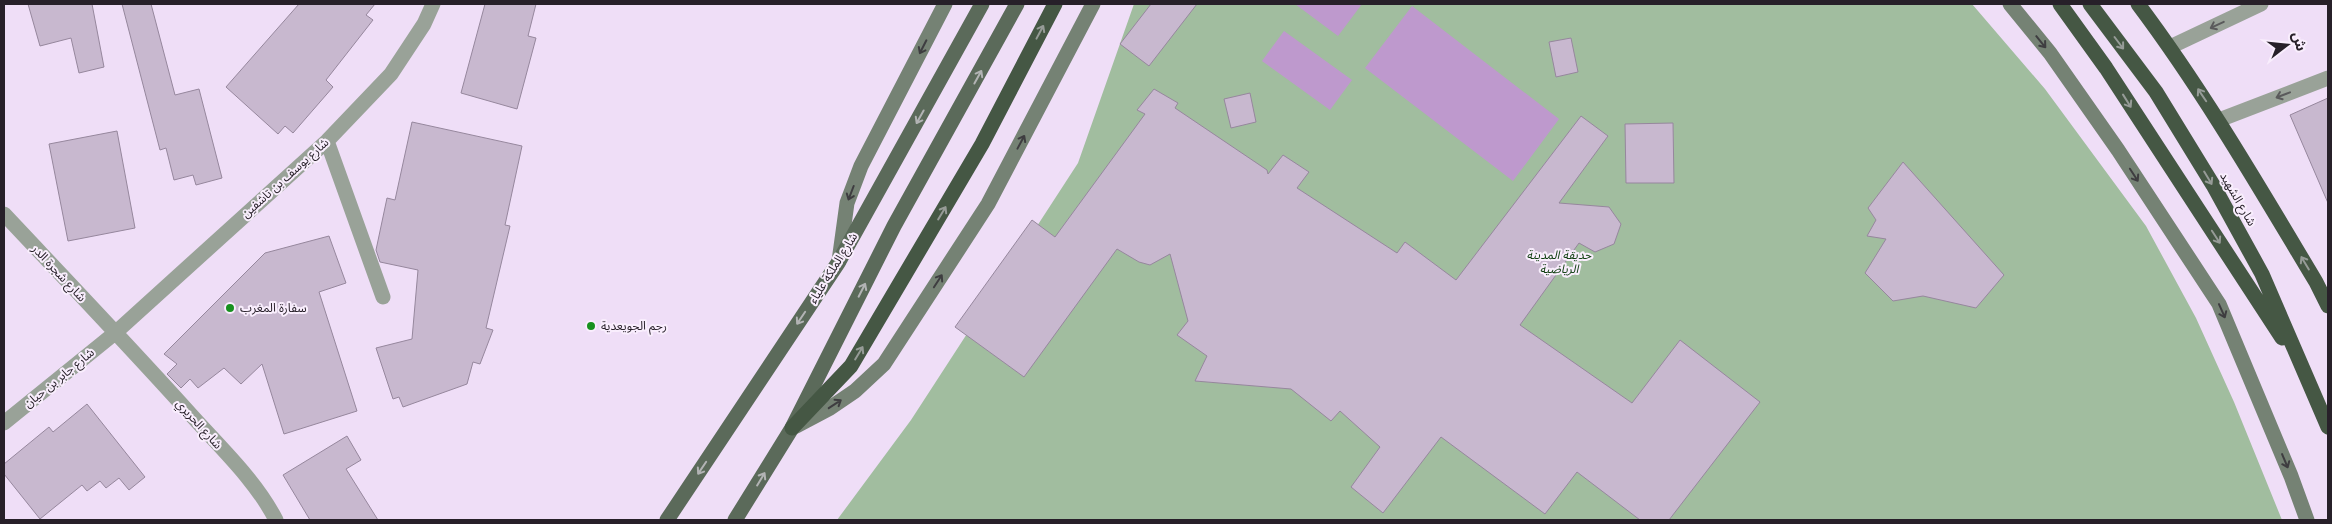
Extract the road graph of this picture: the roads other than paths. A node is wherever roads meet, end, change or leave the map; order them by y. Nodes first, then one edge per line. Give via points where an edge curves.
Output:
1 (433, 4) edge
2 (945, 4) edge
3 (982, 4) edge
4 (1017, 4) edge
5 (1055, 4) edge
6 (1093, 4) edge
7 (2010, 4) edge
8 (2060, 4) edge
9 (2090, 4) edge
10 (2138, 4) edge
11 (2261, 4) edge
12 (2170, 47) junction
13 (2328, 78) edge
14 (2219, 120) junction
15 (327, 141) junction
16 (4, 214) edge
17 (838, 263) junction
18 (383, 298) dead end
19 (2328, 306) edge
20 (115, 333) junction
21 (2304, 372) junction
22 (4, 423) edge
23 (2328, 427) edge
24 (792, 428) junction
25 (276, 520) edge
26 (667, 520) edge
27 (735, 520) edge
28 (2307, 520) edge

1 - 15 street, شارع يوسف بن تاشفين via 424,24 390,74
2 -> 17 main road via 861,166 847,203
3 -> 17 main road, شارع الملكة علياء
24 -> 4 main road via 894,226
24 -> 5 highway via 851,366 982,144
24 -> 6 main road via 855,391 884,364 988,204
7 -> 28 main road via 2050,53 2219,304
8 -> 21 highway via 2106,68
9 -> 21 highway, شارع الشهيد via 2156,92 2213,186 2262,274
10 - 12 highway, شارع الشهيد
11 -> 12 street
14 -> 12 highway, شارع الشهيد
13 -> 14 street
19 -> 14 highway, شارع الشهيد
15 - 18 street
15 - 20 street, شارع يوسف بن تاشفين
16 - 20 street, شارع شجرة الدر
17 -> 26 main road, شارع الملكة علياء
20 - 22 street, شارع جابر بن حيان
20 - 25 street, شارع الحريري via 236,465 265,499
21 - 23 highway, شارع الشهيد
27 -> 24 main road

